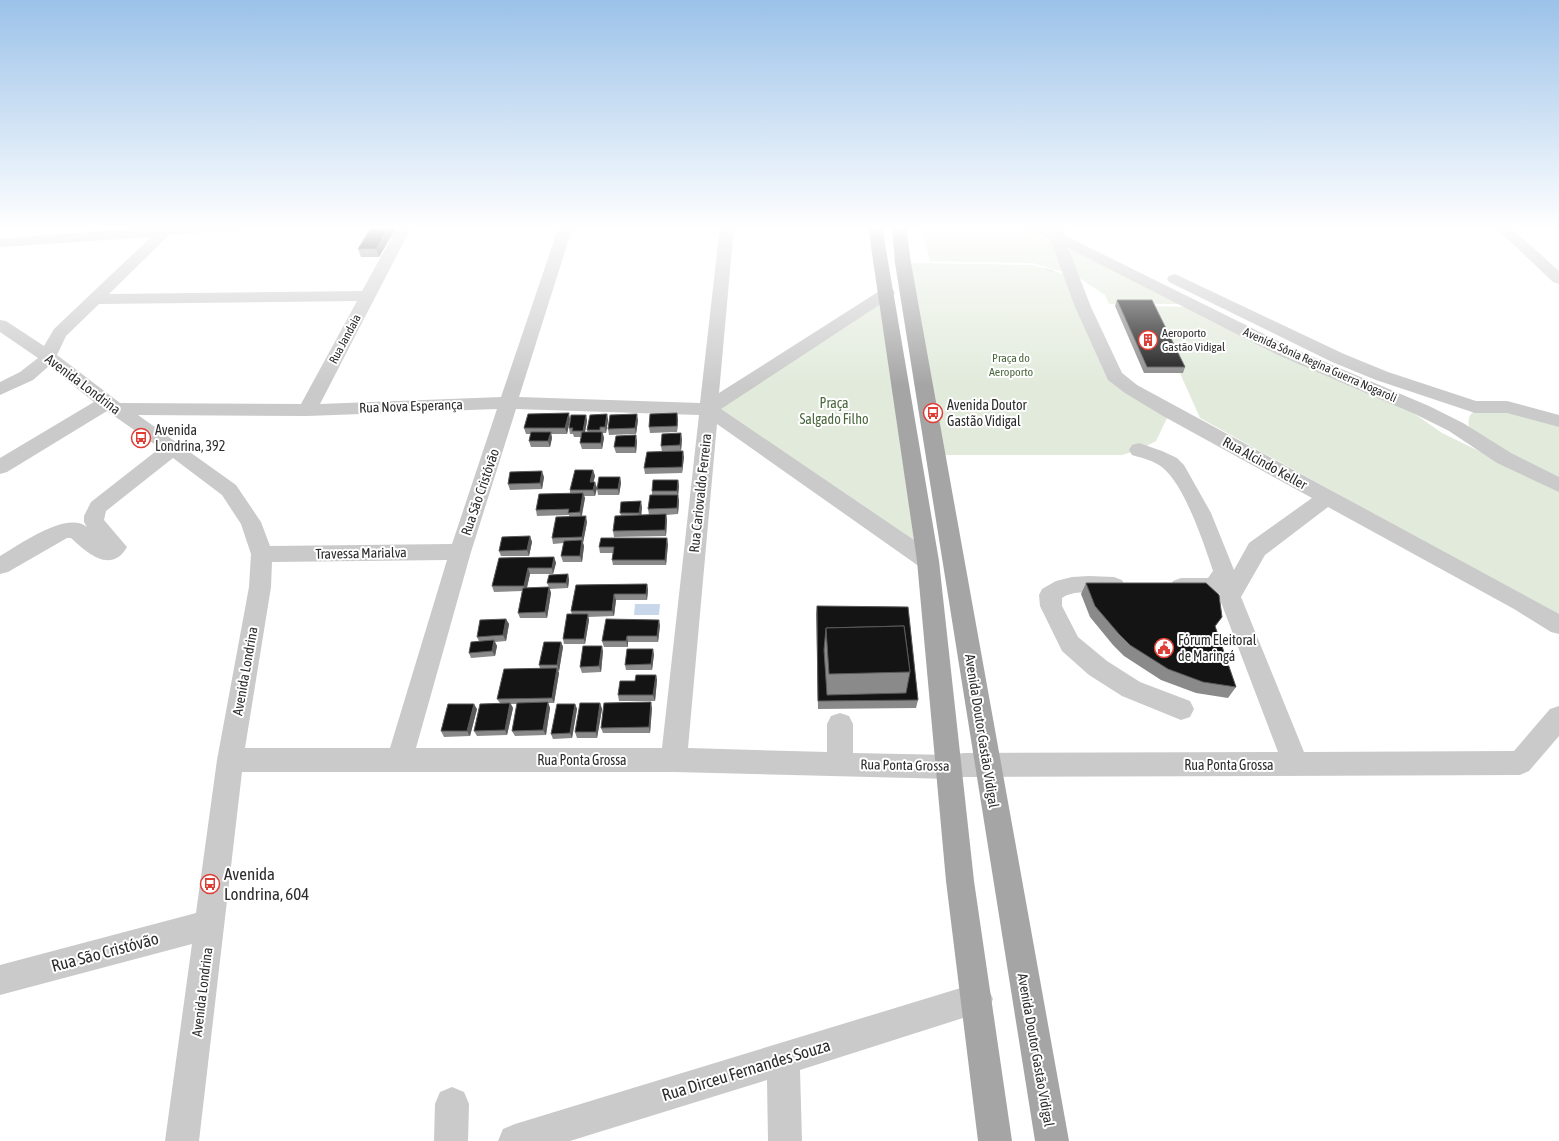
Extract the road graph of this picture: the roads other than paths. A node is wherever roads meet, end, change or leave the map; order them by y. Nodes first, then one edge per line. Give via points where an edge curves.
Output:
1 (116, 279) edge
2 (376, 279) edge
3 (549, 279) edge
4 (721, 279) edge
5 (885, 279) edge
6 (906, 279) edge
7 (1075, 279) edge
8 (1152, 279) edge
9 (1168, 279) edge
10 (887, 293) junction
11 (367, 296) junction
12 (96, 299) junction
13 (0, 325) edge
14 (47, 356) junction
15 (0, 389) edge
16 (510, 402) junction
17 (111, 406) junction
18 (1475, 407) junction
19 (708, 409) junction
20 (307, 410) junction
21 (1559, 421) edge
22 (1478, 441) junction
23 (173, 448) junction
24 (1139, 450) dead end
25 (911, 455) junction
26 (937, 455) junction
27 (0, 467) edge
28 (1559, 485) edge
29 (1327, 497) junction
30 (460, 552) junction
31 (262, 554) junction
32 (928, 560) junction
33 (0, 566) edge
34 (1137, 586) edge
35 (1160, 587) edge
36 (1559, 625) edge
37 (1181, 709) dead end
38 (1559, 717) edge
39 (840, 724) dead end
40 (400, 759) junction
41 (230, 760) junction
42 (674, 760) junction
43 (840, 764) junction
44 (987, 765) junction
45 (1296, 765) junction
46 (950, 767) junction
47 (210, 924) junction
48 (0, 980) edge
49 (977, 999) junction
50 (782, 1059) junction
51 (452, 1104) dead end
52 (182, 1141) edge
53 (451, 1141) edge
54 (515, 1141) edge
55 (784, 1141) edge
56 (995, 1141) edge
57 (1052, 1141) edge

1 - 12 street
2 - 11 street, Rua Jandaia
3 - 16 street, Rua São Cristóvão
4 - 19 street, Rua Cariovaldo Ferreira
5 - 10 main road
6 - 26 main road, Avenida Doutor Gastão Vidigal
7 - 29 street, Rua Alcindo Keller via 1083,308 1114,376 1170,412
8 - 22 street, Avenida Sônia Regina Guerra Nogaroli via 1286,352 1422,410
9 - 18 street, Avenida Sônia Regina Guerra Nogaroli via 1338,358
10 - 19 street
10 - 25 main road
11 - 12 street
11 - 20 street, Rua Jandaia
12 - 14 street via 60,333
13 - 14 street, Avenida Londrina
14 - 15 street via 26,376
14 - 17 street, Avenida Londrina
16 - 19 street, Rua Nova Esperança
16 - 20 street, Rua Nova Esperança
16 - 30 street, Rua São Cristóvão
17 - 20 street, Rua Nova Esperança
17 - 23 street, Avenida Londrina
17 - 27 street
18 - 21 street via 1504,406
18 - 22 street via 1464,418 1466,427
19 - 32 street
19 - 42 street, Rua Cariovaldo Ferreira
22 - 28 street, Avenida Sônia Regina Guerra Nogaroli via 1504,458
23 - 31 street, Avenida Londrina via 229,490 251,522
23 - 33 street via 98,507 94,522 116,547 113,551 108,554 101,553 76,530 64,530
24 - 35 street via 1170,463 1183,476 1224,572 1214,587
25 - 26 street
25 - 32 main road
26 - 44 main road, Avenida Doutor Gastão Vidigal
29 - 36 street, Rua Alcindo Keller
29 - 45 street via 1257,550 1230,597
30 - 31 street, Travessa Marialva
30 - 40 street, Rua São Cristóvão
31 - 41 street, Avenida Londrina via 260,587
32 - 46 main road
34 - 37 street via 1067,586 1055,590 1050,595 1051,606 1070,644 1098,668 1131,689
38 - 45 street, Rua Ponta Grossa via 1520,763
39 - 43 street
40 - 41 street, Rua Ponta Grossa
40 - 42 street, Rua Ponta Grossa
41 - 47 street, Avenida Londrina
42 - 43 street, Rua Ponta Grossa
43 - 46 street, Rua Ponta Grossa
44 - 45 street, Rua Ponta Grossa
44 - 46 street, Rua Ponta Grossa
44 - 57 main road, Avenida Doutor Gastão Vidigal
46 - 49 main road via 960,881
47 - 48 street, Rua São Cristóvão
47 - 52 street, Avenida Londrina
49 - 50 street, Rua Dirceu Fernandes Souza
49 - 56 main road
50 - 54 street, Rua Dirceu Fernandes Souza
50 - 55 street
51 - 53 street

